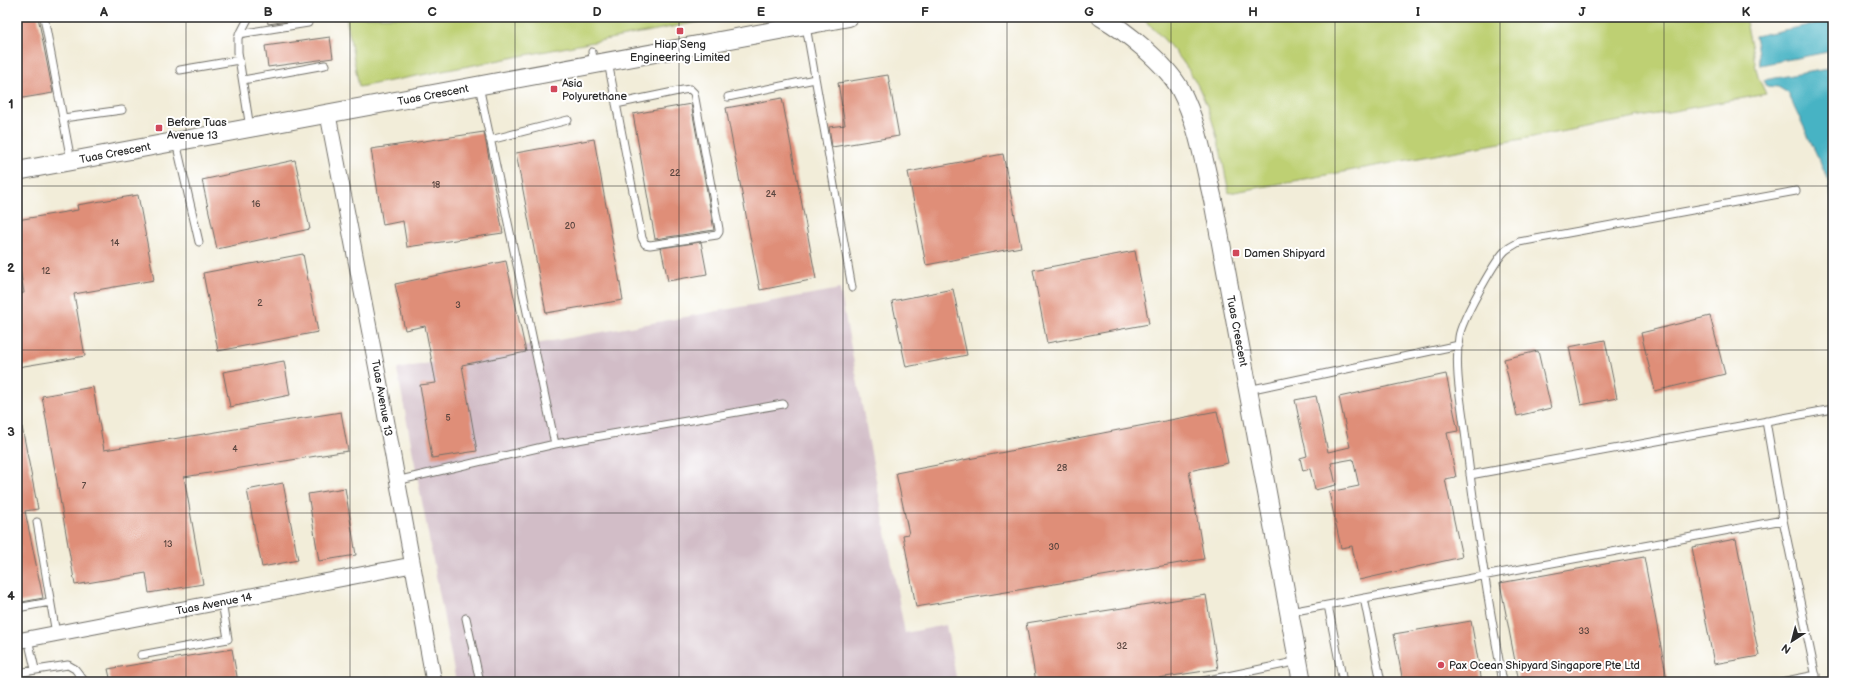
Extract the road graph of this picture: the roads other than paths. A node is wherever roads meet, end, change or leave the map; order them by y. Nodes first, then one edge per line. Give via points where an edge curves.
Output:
1 (44, 17) edge
2 (249, 17) edge
3 (850, 17) edge
4 (1101, 17) edge
5 (308, 23) dead end
6 (806, 25) junction
7 (239, 34) junction
8 (240, 60) junction
9 (598, 60) junction
10 (325, 65) dead end
11 (180, 70) dead end
12 (815, 79) junction
13 (243, 80) junction
14 (479, 86) junction
15 (728, 96) dead end
16 (616, 104) junction
17 (122, 110) dead end
18 (328, 115) junction
19 (63, 118) junction
20 (568, 120) dead end
21 (250, 128) junction
22 (490, 140) junction
23 (176, 142) junction
24 (71, 161) junction
25 (17, 172) edge
26 (1796, 191) dead end
27 (199, 242) dead end
28 (852, 288) dead end
29 (1459, 345) junction
30 (1248, 390) junction
31 (783, 404) dead end
32 (1833, 409) edge
33 (1766, 421) junction
34 (554, 444) junction
35 (1470, 475) junction
36 (396, 481) junction
37 (1783, 520) junction
38 (37, 522) dead end
39 (412, 565) junction
40 (1483, 575) junction
41 (1364, 598) junction
42 (50, 602) junction
43 (222, 602) junction
44 (1328, 605) junction
45 (17, 608) edge
46 (1290, 612) junction
47 (466, 618) dead end
48 (56, 634) junction
49 (22, 640) edge
50 (141, 655) dead end
51 (1299, 661) junction
52 (35, 670) junction
53 (17, 673) edge
54 (1816, 679) edge
55 (85, 682) edge
56 (434, 682) edge
57 (480, 682) edge
58 (1199, 682) edge
59 (1302, 682) edge
60 (1343, 682) edge
61 (1381, 682) edge
62 (1503, 682) edge
63 (1781, 682) edge

1 - 19 lane
2 - 7 lane
3 - 6 street, Tuas Crescent
4 - 30 street, Tuas Crescent via 1118,27 1162,65 1180,88 1195,124 1213,200
5 - 7 lane
6 - 9 street, Tuas Crescent
6 - 12 lane
7 - 8 lane
8 - 11 lane
8 - 13 lane
9 - 14 street, Tuas Crescent
9 - 16 lane
10 - 13 lane
12 - 15 lane
12 - 28 lane
13 - 21 lane
14 - 18 street, Tuas Crescent
14 - 22 lane
16 - 16 lane via 645,244 717,235 719,228 694,93 690,89
17 - 19 lane
18 - 21 street, Tuas Crescent
18 - 36 street, Tuas Avenue 13
19 - 24 lane
20 - 22 lane
21 - 23 street, Tuas Crescent
22 - 34 lane
23 - 24 street, Tuas Crescent
23 - 27 lane
24 - 25 street, Tuas Crescent
26 - 29 lane via 1519,242 1504,251 1491,272 1467,314 1459,336
29 - 30 lane
29 - 35 lane via 1457,365
30 - 46 street, Tuas Crescent
31 - 34 lane
32 - 33 lane
33 - 35 lane
33 - 37 lane
34 - 36 lane
35 - 40 lane
36 - 39 street, Tuas Avenue 13
37 - 40 lane
37 - 54 lane
38 - 42 lane
39 - 43 street, Tuas Avenue 14
39 - 56 street, Tuas Avenue 13
40 - 41 lane
40 - 62 lane
41 - 44 lane
41 - 61 lane
42 - 45 lane
42 - 48 lane
43 - 48 street, Tuas Avenue 14
43 - 50 lane via 228,639
44 - 46 lane
44 - 60 lane
46 - 51 street, Tuas Crescent
47 - 57 lane
48 - 49 street, Tuas Avenue 14
49 - 52 lane
51 - 58 lane
51 - 59 street, Tuas Crescent
52 - 53 lane
52 - 55 lane via 68,666 75,669
54 - 63 lane

